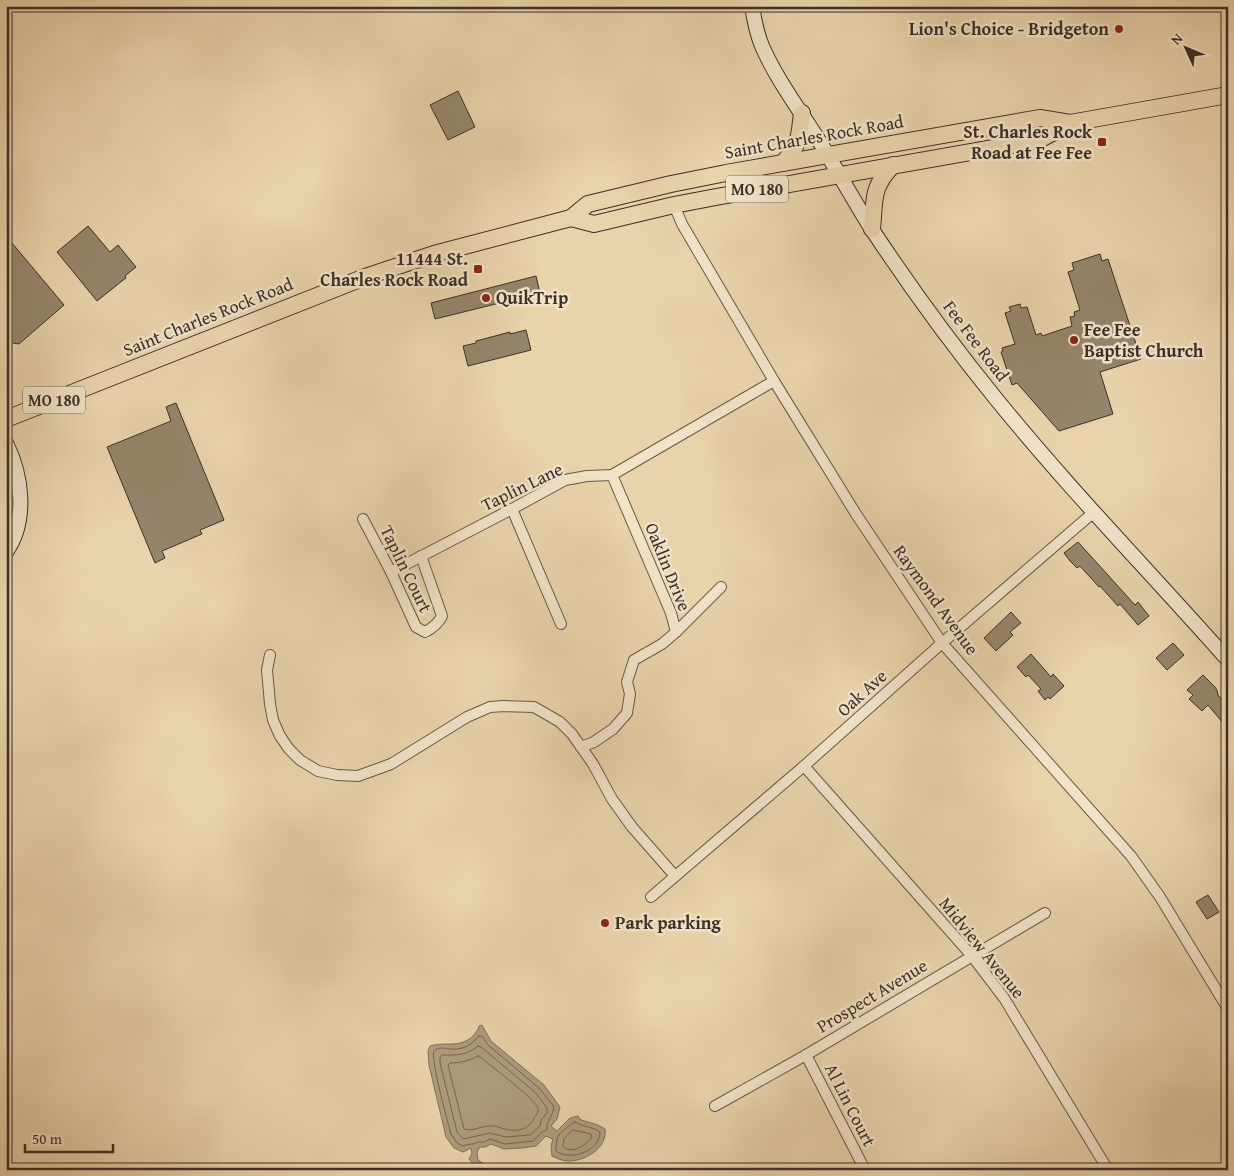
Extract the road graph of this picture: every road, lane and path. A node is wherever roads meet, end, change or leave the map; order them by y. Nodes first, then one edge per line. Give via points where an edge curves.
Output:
1 (752, 6) edge
2 (1228, 95) edge
3 (802, 113) junction
4 (1070, 123) junction
5 (828, 155) junction
6 (783, 163) junction
7 (893, 165) junction
8 (839, 175) junction
9 (674, 205) junction
10 (571, 218) junction
11 (872, 229) junction
12 (774, 381) junction
13 (6, 419) edge
14 (6, 443) edge
15 (612, 475) junction
16 (512, 509) junction
17 (1094, 512) junction
18 (363, 519) dead end
19 (6, 552) edge
20 (421, 556) junction
21 (391, 572) junction
22 (722, 587) dead end
23 (561, 624) dead end
24 (676, 632) junction
25 (942, 644) junction
26 (270, 655) dead end
27 (1228, 660) edge
28 (581, 747) junction
29 (804, 766) junction
30 (674, 876) junction
31 (651, 897) dead end
32 (1045, 913) dead end
33 (972, 956) junction
34 (1228, 1009) edge
35 (806, 1055) junction
36 (715, 1106) dead end
37 (865, 1170) edge
38 (1108, 1170) edge

1 - 3 street, Fee Fee Road via 761,44 770,64
2 - 4 main road, Saint Charles Rock Road / MO 180
3 - 5 street, Fee Fee Road
3 - 6 main road via 797,145
4 - 5 main road, Saint Charles Rock Road / MO 180 via 1040,118
4 - 7 main road, Saint Charles Rock Road / MO 180 via 1039,140
5 - 6 main road, Saint Charles Rock Road / MO 180
5 - 8 street, Fee Fee Road
6 - 10 main road, Saint Charles Rock Road / MO 180 via 588,204
7 - 8 main road, Saint Charles Rock Road / MO 180
7 - 11 main road via 883,175 874,194
8 - 9 main road, Saint Charles Rock Road / MO 180
8 - 11 street, Fee Fee Road
9 - 10 main road, Saint Charles Rock Road / MO 180 via 594,224
9 - 12 street, Raymond Avenue
10 - 13 main road, Saint Charles Rock Road / MO 180 via 434,254 365,277
11 - 17 street, Fee Fee Road via 998,402
12 - 15 street, Taplin Lane
12 - 25 street, Raymond Avenue
14 - 19 street via 18,475 20,500 15,536
15 - 16 street, Taplin Lane via 565,480
15 - 24 street, Oaklin Drive via 671,613
16 - 20 street, Taplin Lane
16 - 23 street
17 - 25 street, Oak Ave
17 - 27 street, Fee Fee Road
18 - 21 street, Taplin Court
20 - 21 street, Taplin Lane
20 - 21 street, Taplin Court via 442,616 434,628 425,632 416,627
22 - 24 street
24 - 28 street, Oaklin Drive via 634,660 627,682 630,694 627,712 613,729
25 - 29 street, Oak Ave
25 - 34 street, Raymond Avenue via 1130,856 1160,896
26 - 28 street via 267,670 273,720 289,748 300,760 318,771 358,776 391,764 467,717 490,707 534,707 560,722
28 - 30 street via 632,827
29 - 30 street, Oak Ave
29 - 33 street, Midview Avenue
30 - 31 street, Oak Ave
32 - 33 street, Prospect Avenue
33 - 35 street, Prospect Avenue
33 - 38 street, Midview Avenue via 1004,998
35 - 36 street, Prospect Avenue
35 - 37 street, Al Lin Court

